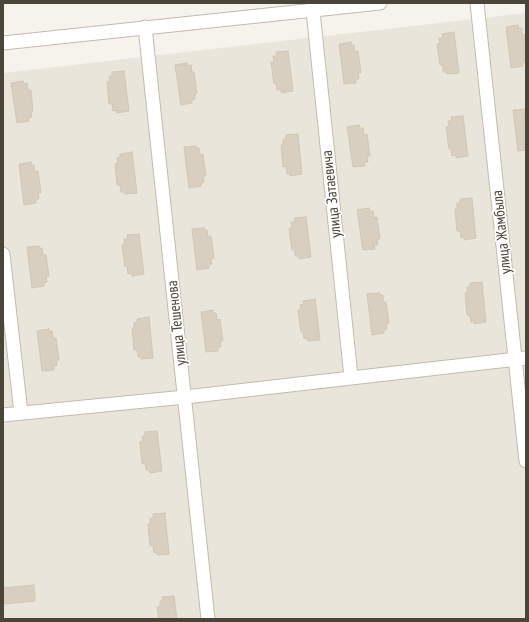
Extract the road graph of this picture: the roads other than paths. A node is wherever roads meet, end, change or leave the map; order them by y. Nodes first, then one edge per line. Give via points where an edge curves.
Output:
1 (380, 3) edge
2 (477, 3) edge
3 (313, 11) junction
4 (145, 27) junction
5 (3, 43) edge
6 (3, 254) edge
7 (521, 358) edge
8 (351, 377) junction
9 (186, 397) junction
10 (21, 413) junction
11 (3, 415) edge
12 (526, 461) edge
13 (208, 619) edge

1 - 3 street
2 - 7 street, улица Жамбыла
3 - 4 street
3 - 8 street, улица Затаевича
4 - 5 street
4 - 9 street, улица Тешенова
6 - 10 street
7 - 8 street
7 - 12 street, улица Жамбыла
8 - 9 street
9 - 10 street
9 - 13 street, улица Тешенова
10 - 11 street

